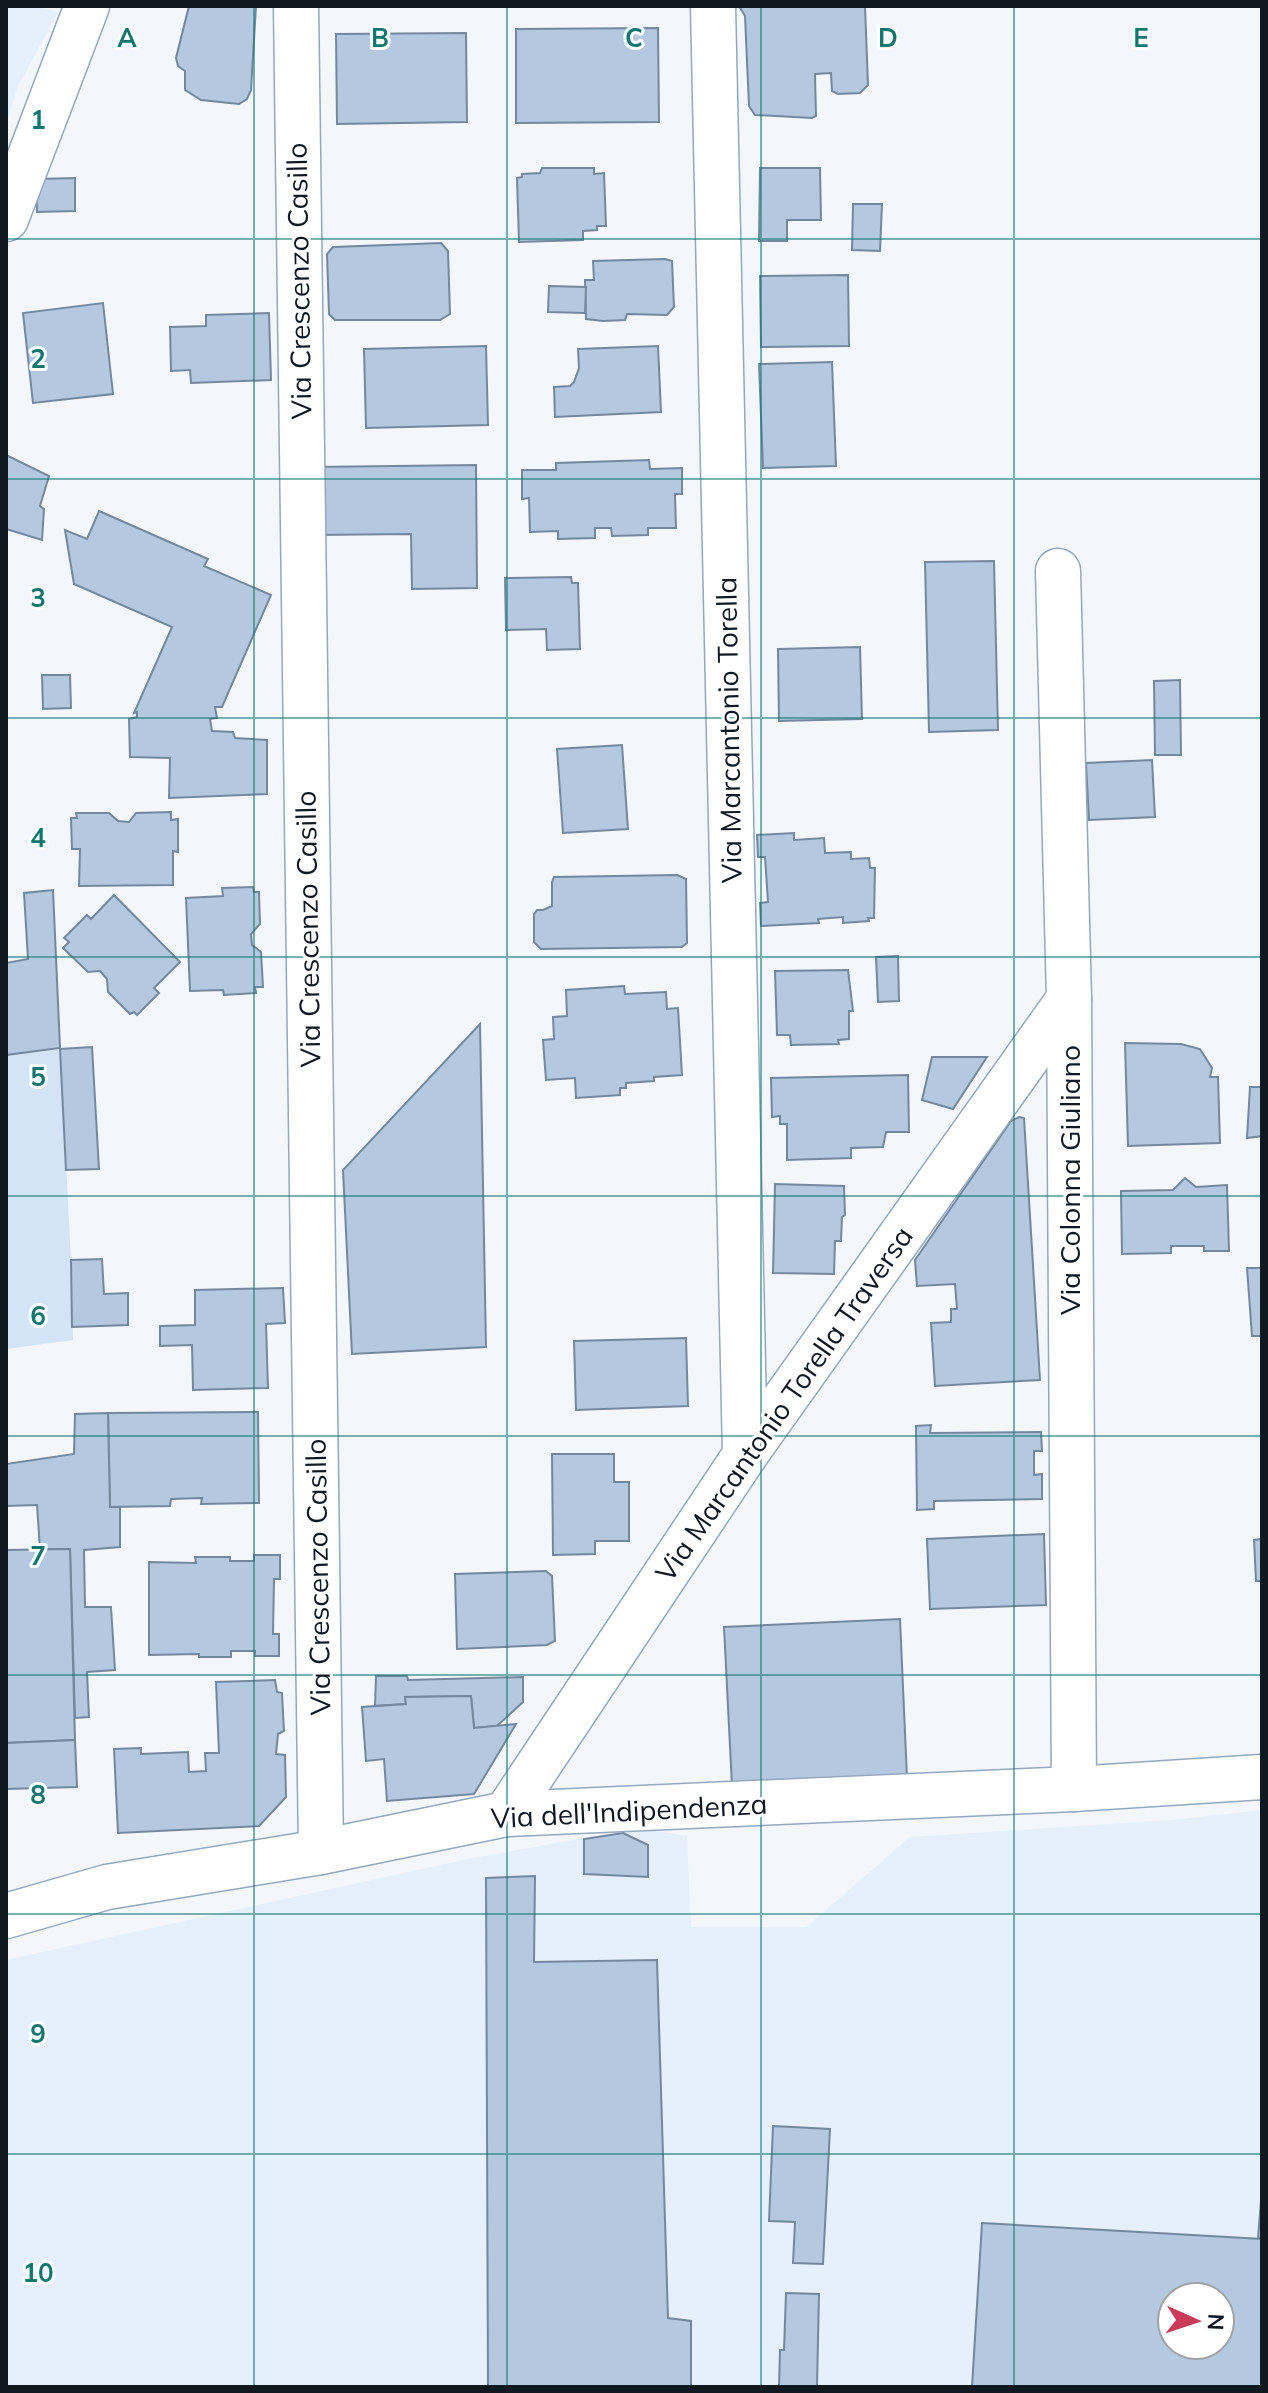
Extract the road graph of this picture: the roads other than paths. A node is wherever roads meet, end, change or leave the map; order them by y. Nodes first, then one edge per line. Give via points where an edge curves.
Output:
1 (87, 6) edge
2 (296, 6) edge
3 (713, 6) edge
4 (6, 219) edge
5 (1058, 571) dead end
6 (1069, 999) junction
7 (745, 1455) junction
8 (1262, 1777) edge
9 (1074, 1789) junction
10 (506, 1814) junction
11 (321, 1852) junction
12 (6, 1916) edge

1 - 4 street
2 - 11 street, Via Crescenzo Casillo
3 - 7 street, Via Marcantonio Torella
5 - 6 street, Via Colonna Giuliano
6 - 7 street, Via Marcantonio Torella Traversa
6 - 9 street, Via Colonna Giuliano
7 - 10 street, Via Marcantonio Torella Traversa
8 - 9 street, Via dell'Indipendenza
9 - 10 street, Via dell'Indipendenza
10 - 11 street, Via dell'Indipendenza
11 - 12 street, Via dell'Indipendenza via 107,1887

